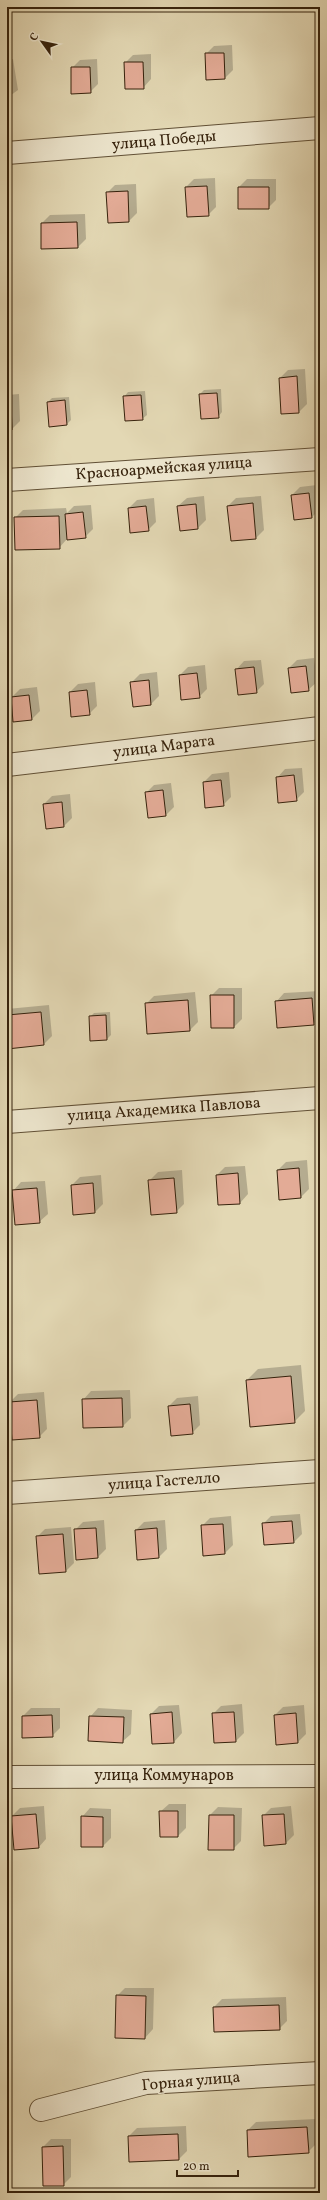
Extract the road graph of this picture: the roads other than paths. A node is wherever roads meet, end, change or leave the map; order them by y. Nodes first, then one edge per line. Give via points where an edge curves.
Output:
1 (320, 128) edge
2 (7, 154) edge
3 (320, 459) edge
4 (7, 480) edge
5 (320, 728) edge
6 (7, 765) edge
7 (320, 1098) edge
8 (7, 1122) edge
9 (320, 1471) edge
10 (7, 1493) edge
11 (320, 1776) edge
12 (7, 1777) edge
13 (320, 2073) edge
14 (41, 2110) dead end

1 - 2 street, улица Победы
3 - 4 street, Красноармейская улица
5 - 6 street, улица Марата
7 - 8 street, улица Академика Павлова
9 - 10 street, улица Гастелло
11 - 12 street, улица Коммунаров
13 - 14 street, Горная улица via 146,2083

